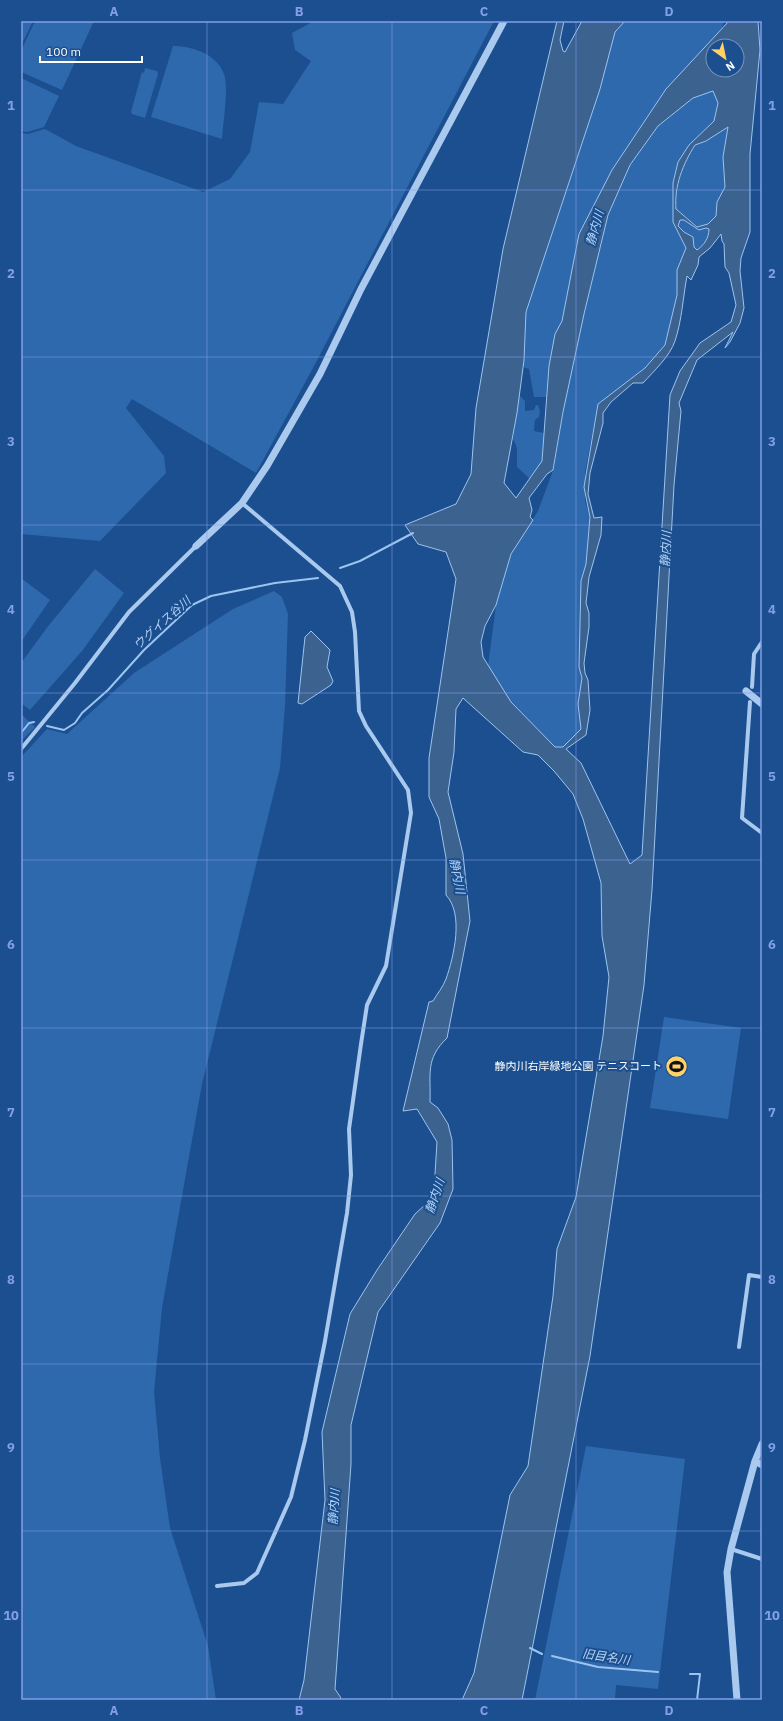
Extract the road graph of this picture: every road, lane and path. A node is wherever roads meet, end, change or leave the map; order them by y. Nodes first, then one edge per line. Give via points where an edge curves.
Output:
1 (504, 21) edge
2 (242, 503) junction
3 (196, 546) joint
4 (762, 642) edge
5 (749, 689) joint
6 (750, 702) dead end
7 (762, 704) edge
8 (21, 749) edge
9 (762, 833) edge
10 (762, 1277) edge
11 (739, 1347) dead end
12 (762, 1444) edge
13 (755, 1462) junction
14 (762, 1466) edge
15 (731, 1549) junction
16 (762, 1559) edge
17 (217, 1586) dead end
18 (738, 1700) edge

1 - 2 street via 361,289 320,374 267,466
2 - 3 street
2 - 17 street via 340,586 352,612 359,711 408,790 411,813 386,966 367,1005 349,1129 351,1175 347,1213 305,1440 291,1497 257,1573 244,1583
3 - 8 street via 129,612
4 - 5 street via 754,654
5 - 7 street
6 - 9 street via 742,818
10 - 11 street via 749,1276
12 - 13 street
13 - 14 street
13 - 15 street
15 - 16 street
15 - 18 street via 727,1572 728,1600

